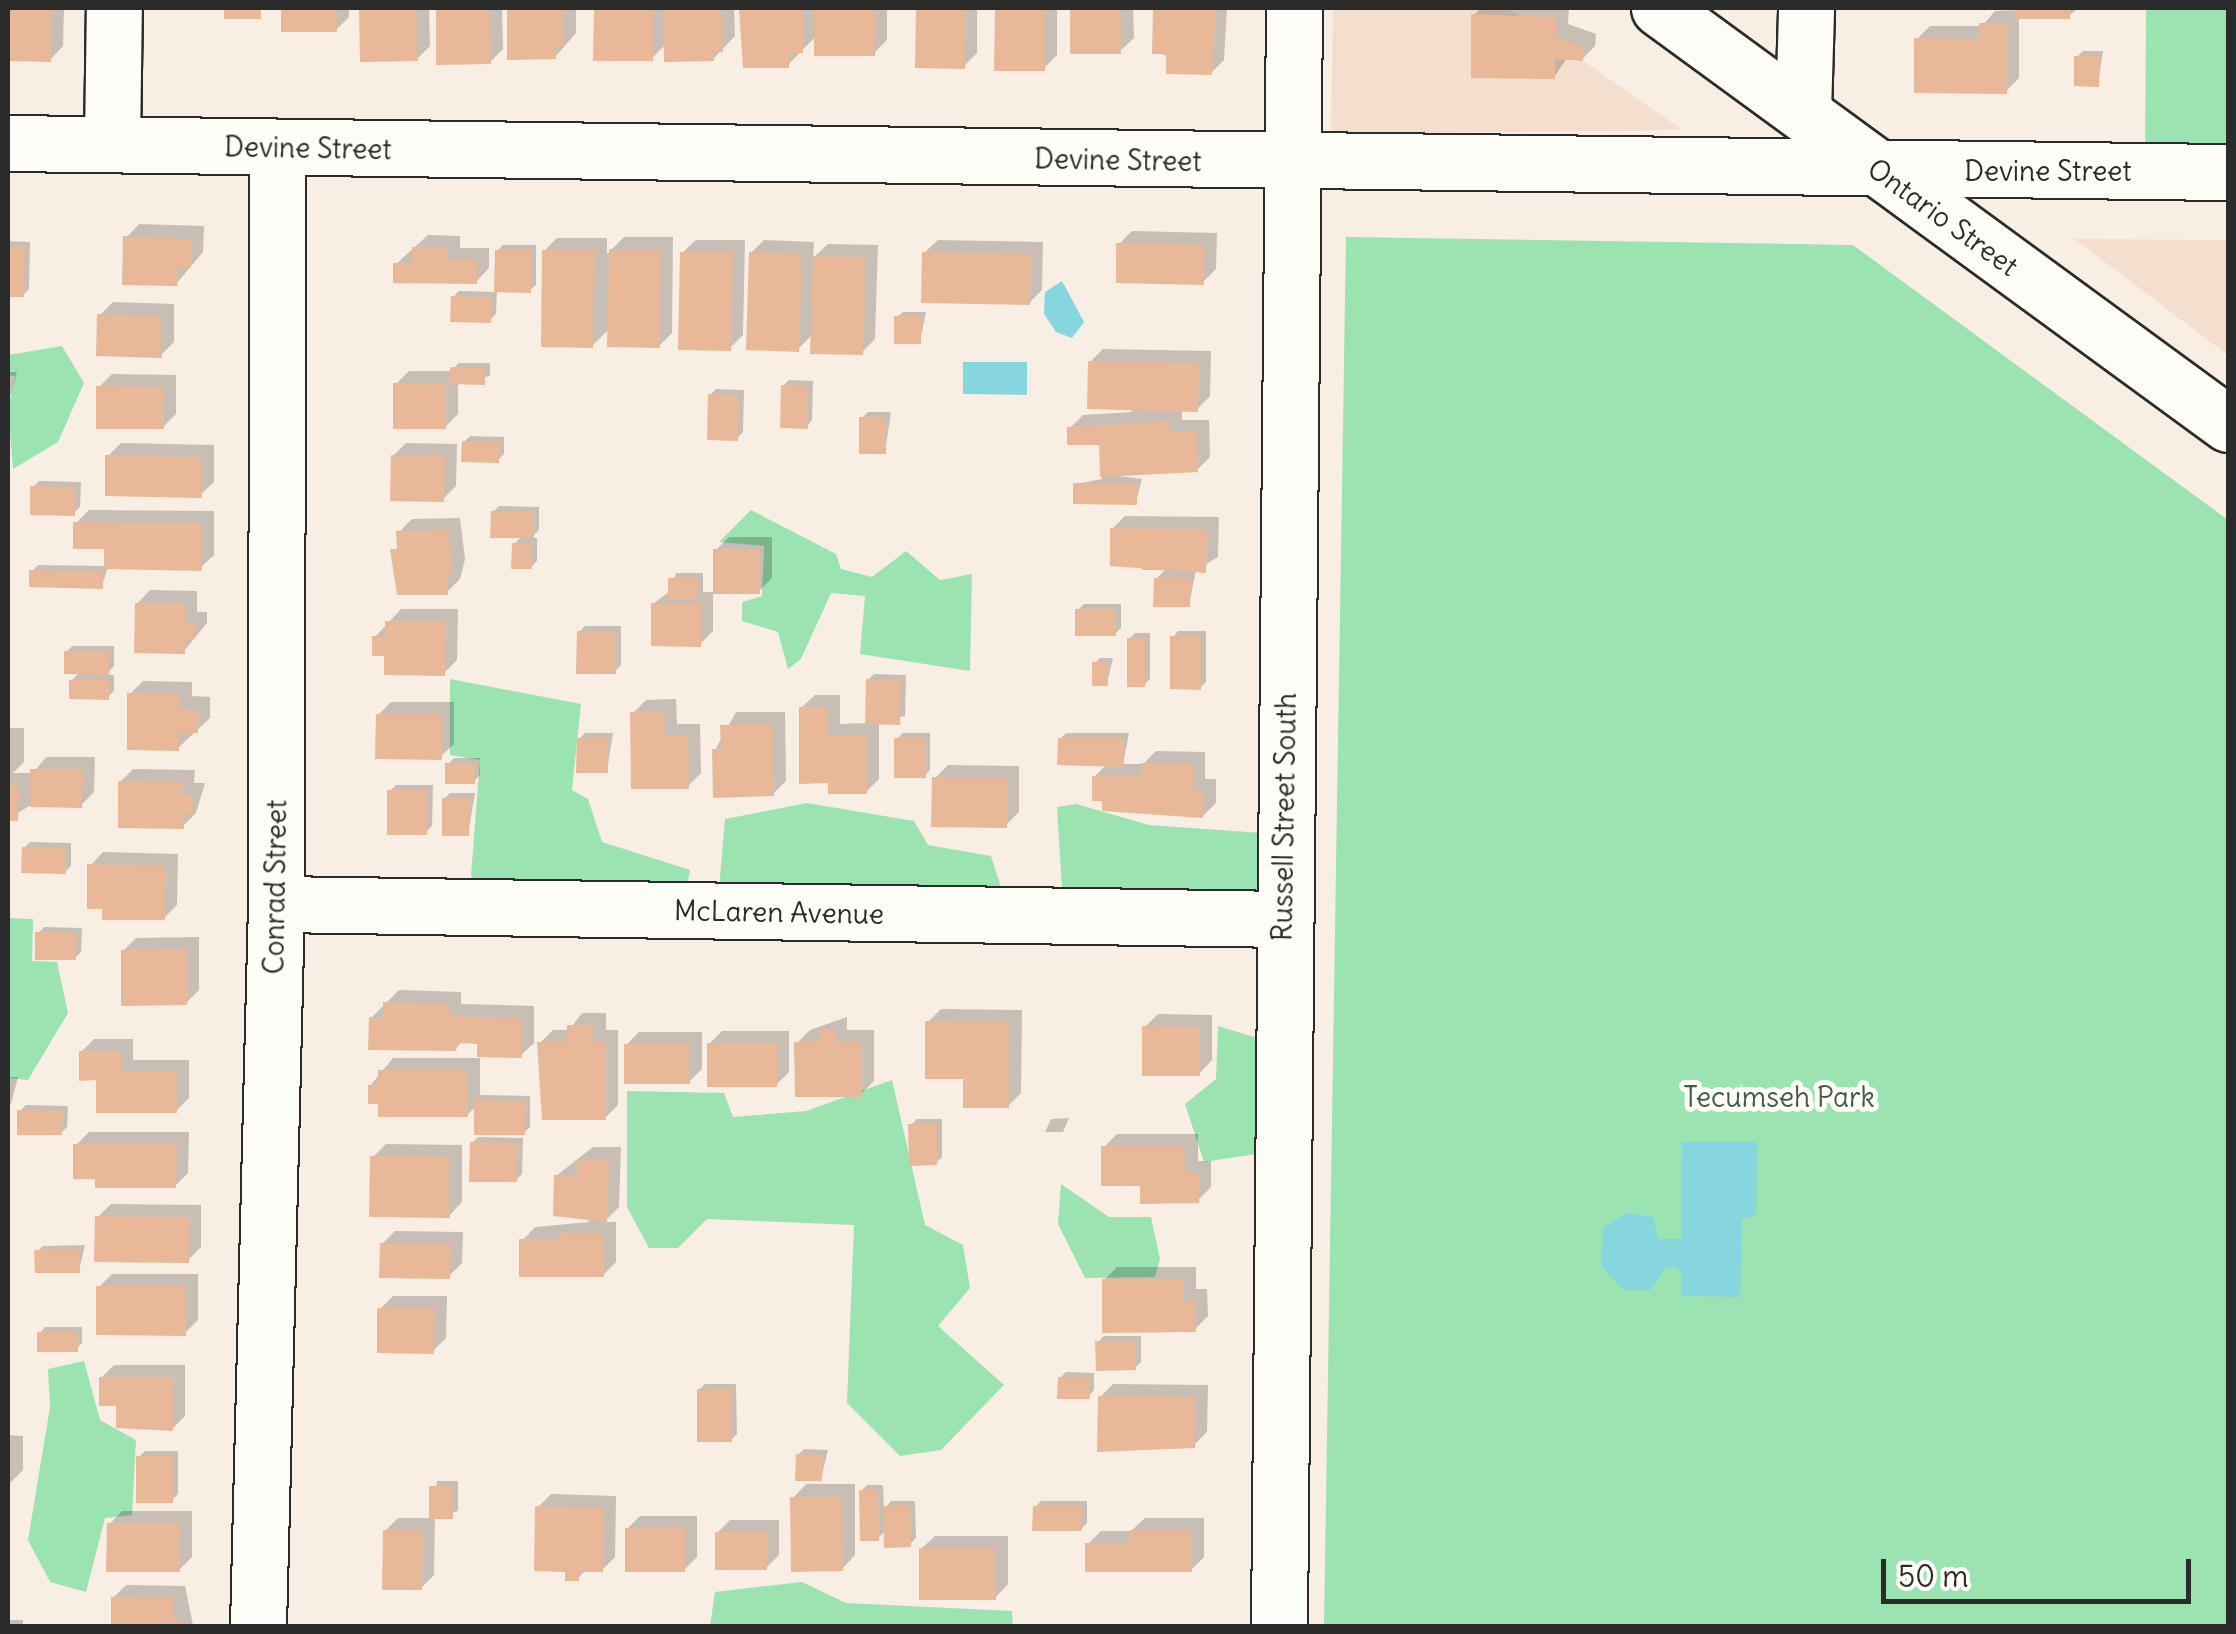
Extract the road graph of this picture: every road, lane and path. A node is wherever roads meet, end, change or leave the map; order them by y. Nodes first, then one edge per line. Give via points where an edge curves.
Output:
1 (114, 8) edge
2 (1294, 8) edge
3 (1658, 8) edge
4 (1806, 8) edge
5 (1803, 112) junction
6 (8, 143) edge
7 (112, 144) junction
8 (278, 148) junction
9 (1293, 163) junction
10 (1877, 170) junction
11 (2228, 172) edge
12 (2228, 424) edge
13 (276, 904) junction
14 (1282, 919) junction
15 (258, 1626) edge
16 (1279, 1626) edge

1 - 7 street
2 - 9 street, Russell Street South
3 - 5 street, Ontario Street
4 - 5 street
5 - 10 street, Ontario Street
6 - 7 street, Devine Street
7 - 8 street, Devine Street
8 - 9 street, Devine Street
8 - 13 street, Conrad Street
9 - 10 street, Devine Street
9 - 14 street, Russell Street South
10 - 11 street, Devine Street
10 - 12 street, Ontario Street
13 - 14 street, McLaren Avenue
13 - 15 street, Conrad Street
14 - 16 street, Russell Street South

